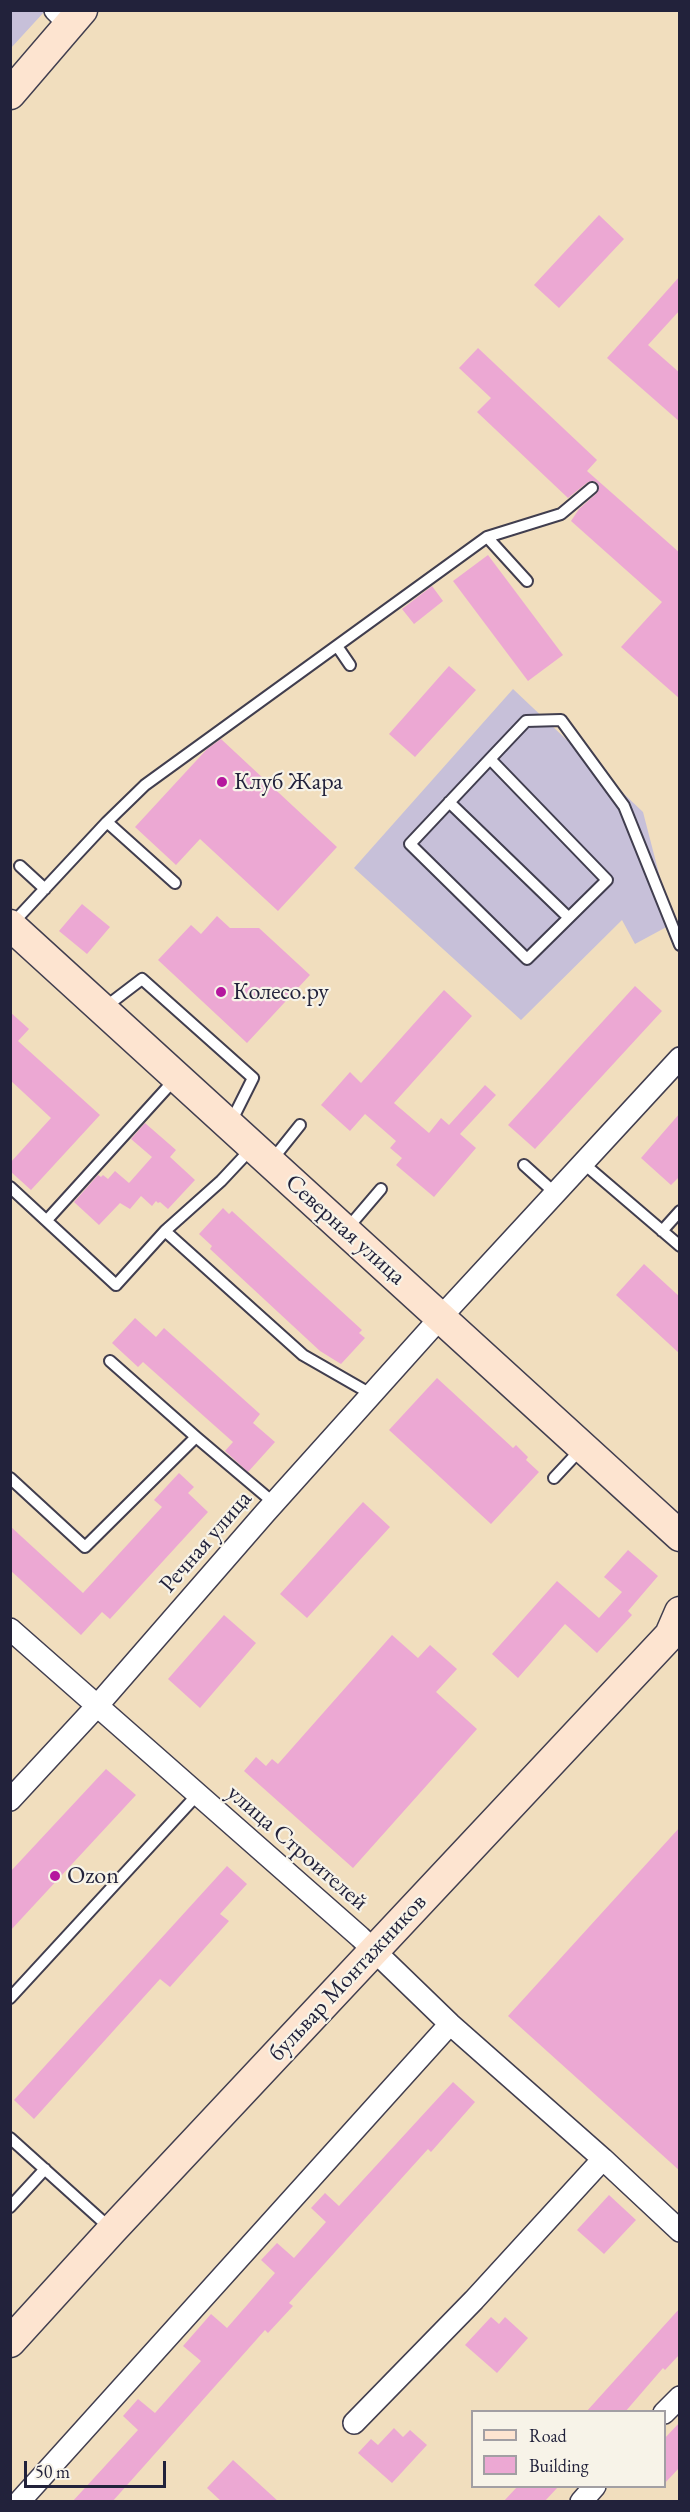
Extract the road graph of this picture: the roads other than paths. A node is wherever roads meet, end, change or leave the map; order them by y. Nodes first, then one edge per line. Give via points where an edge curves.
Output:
1 (69, 15) edge
2 (10, 94) edge
3 (592, 488) dead end
4 (487, 537) junction
5 (527, 581) dead end
6 (337, 646) junction
7 (350, 665) dead end
8 (490, 759) junction
9 (449, 802) junction
10 (107, 822) junction
11 (20, 866) dead end
12 (175, 883) dead end
13 (45, 889) junction
14 (568, 918) junction
15 (12, 928) edge
16 (680, 945) edge
17 (103, 1010) junction
18 (680, 1058) edge
19 (176, 1078) junction
20 (230, 1125) junction
21 (300, 1125) dead end
22 (261, 1154) junction
23 (583, 1163) junction
24 (524, 1165) dead end
25 (10, 1187) edge
26 (381, 1189) dead end
27 (555, 1193) junction
28 (680, 1211) edge
29 (47, 1220) junction
30 (165, 1231) junction
31 (345, 1231) junction
32 (662, 1231) junction
33 (680, 1246) edge
34 (441, 1317) junction
35 (110, 1361) dead end
36 (371, 1394) junction
37 (196, 1437) junction
38 (582, 1447) junction
39 (10, 1478) edge
40 (554, 1478) dead end
41 (274, 1503) junction
42 (680, 1536) edge
43 (680, 1612) edge
44 (10, 1629) edge
45 (98, 1706) junction
46 (197, 1795) junction
47 (10, 1800) edge
48 (374, 1951) junction
49 (10, 1998) edge
50 (450, 2024) junction
51 (10, 2138) edge
52 (603, 2159) junction
53 (45, 2169) junction
54 (10, 2207) edge
55 (112, 2230) junction
56 (680, 2231) edge
57 (10, 2342) edge
58 (680, 2397) edge
59 (666, 2410) edge
60 (354, 2423) dead end
61 (594, 2488) edge
62 (19, 2502) edge
63 (580, 2502) edge

1 - 2 street
3 - 4 lane via 561,513
4 - 5 lane
4 - 6 lane
6 - 7 lane
6 - 10 lane via 145,785
8 - 9 lane
8 - 14 lane via 607,880
8 - 16 lane via 526,721 561,720 624,806
9 - 14 lane
9 - 14 lane via 410,844 518,950 527,958
10 - 12 lane
10 - 13 lane
11 - 13 lane
13 - 15 lane
15 - 17 street, Северная улица
17 - 19 street, Северная улица
17 - 20 lane via 142,979 253,1078
18 - 23 street, Речная улица
19 - 20 street, Северная улица
19 - 29 lane
20 - 22 street, Северная улица
21 - 22 lane
22 - 30 lane via 221,1181
22 - 31 street, Северная улица
23 - 27 street, Речная улица
23 - 32 lane
24 - 27 lane
25 - 29 lane
26 - 31 lane
27 - 34 street, Речная улица
28 - 32 lane
29 - 30 lane via 116,1285
30 - 36 lane via 303,1355
31 - 34 street, Северная улица
32 - 33 lane
34 - 36 street, Речная улица
34 - 38 street, Северная улица
35 - 37 lane
36 - 41 street, Речная улица
37 - 39 lane via 85,1547
37 - 41 lane
38 - 40 lane
38 - 42 street, Северная улица
41 - 45 street, Речная улица
43 - 48 street, бульвар Монтажников via 670,1635
44 - 45 street, улица Строителей
45 - 46 street, улица Строителей
45 - 47 street, Речная улица
46 - 48 street, улица Строителей
46 - 49 lane
48 - 50 street, улица Строителей
48 - 55 street, бульвар Монтажников
50 - 52 street, улица Строителей
50 - 62 street
51 - 53 lane
52 - 56 street, улица Строителей
52 - 60 street
53 - 54 lane
53 - 55 lane
55 - 57 street, бульвар Монтажников
58 - 59 street
61 - 63 street

